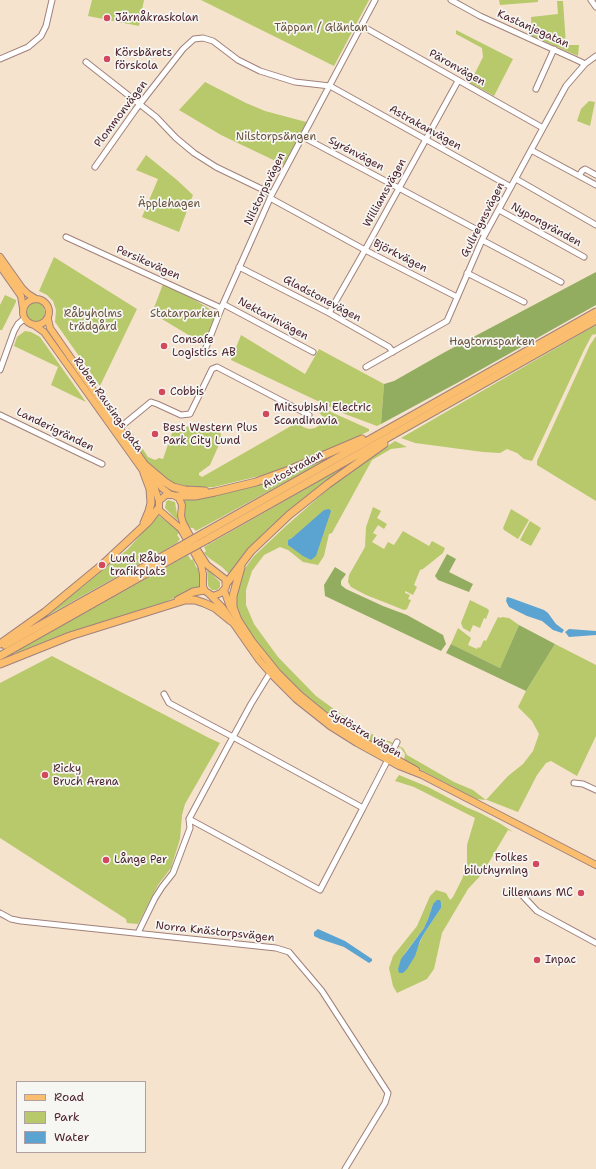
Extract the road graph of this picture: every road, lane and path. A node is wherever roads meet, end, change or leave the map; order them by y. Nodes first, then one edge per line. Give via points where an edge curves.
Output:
1 (52, 0) edge
2 (375, 0) edge
3 (451, 0) edge
4 (591, 0) edge
5 (596, 7) edge
6 (362, 26) junction
7 (554, 49) junction
8 (596, 56) edge
9 (0, 59) edge
10 (86, 62) dead end
11 (585, 64) junction
12 (458, 81) junction
13 (330, 86) junction
14 (536, 89) dead end
15 (140, 105) junction
16 (543, 128) junction
17 (303, 136) junction
18 (426, 139) junction
19 (531, 150) junction
20 (95, 167) dead end
21 (596, 175) edge
22 (579, 176) junction
23 (516, 179) junction
24 (596, 186) edge
25 (511, 187) junction
26 (399, 188) junction
27 (271, 196) junction
28 (499, 210) junction
29 (596, 225) edge
30 (485, 234) junction
31 (66, 237) dead end
32 (482, 240) junction
33 (365, 250) junction
34 (0, 257) edge
35 (584, 257) dead end
36 (0, 266) edge
37 (239, 267) junction
38 (467, 273) junction
39 (561, 282) dead end
40 (457, 297) junction
41 (36, 298) junction
42 (524, 302) dead end
43 (222, 306) junction
44 (23, 308) junction
45 (596, 312) edge
46 (329, 314) junction
47 (24, 319) junction
48 (48, 319) junction
49 (596, 320) edge
50 (34, 325) junction
51 (206, 350) dead end
52 (313, 352) dead end
53 (393, 352) junction
54 (366, 367) dead end
55 (0, 370) edge
56 (0, 415) edge
57 (309, 415) dead end
58 (412, 423) junction
59 (390, 428) junction
60 (117, 430) junction
61 (102, 464) dead end
62 (145, 469) junction
63 (225, 490) junction
64 (174, 495) junction
65 (159, 505) junction
66 (140, 530) junction
67 (206, 536) junction
68 (176, 553) junction
69 (244, 559) junction
70 (225, 587) junction
71 (206, 592) junction
72 (167, 605) junction
73 (234, 620) junction
74 (0, 644) edge
75 (0, 648) edge
76 (0, 656) edge
77 (0, 664) edge
78 (270, 673) junction
79 (164, 694) dead end
80 (233, 737) junction
81 (397, 742) dead end
82 (389, 757) junction
83 (574, 783) dead end
84 (596, 790) edge
85 (363, 808) junction
86 (189, 818) junction
87 (596, 865) edge
88 (522, 895) dead end
89 (0, 913) edge
90 (138, 934) junction
91 (595, 940) edge
92 (345, 1169) edge

1 - 9 street via 41,36 28,47
2 - 6 street, Nilstorpsvägen
3 - 7 street, Kastanjegatan
4 - 5 street
6 - 12 street, Päronvägen
6 - 13 street, Nilstorpsvägen
7 - 11 street, Kastanjegatan
7 - 14 street
8 - 11 street, Gullregnsvägen
10 - 15 street, Björkvägen
11 - 16 street, Gullregnsvägen via 566,86
12 - 16 street, Päronvägen
12 - 18 street, Williamsvägen
13 - 15 street, Plommonvägen via 295,82 260,71 238,60 213,41 200,38 194,39 186,46
13 - 17 street, Nilstorpsvägen
13 - 18 street, Astrakanvägen
15 - 20 street, Plommonvägen
15 - 27 street, Björkvägen via 194,153
16 - 19 street, Gullregnsvägen
17 - 26 street, Syrénvägen
17 - 27 street, Nilstorpsvägen
18 - 25 street, Astrakanvägen
18 - 26 street, Williamsvägen
19 - 22 street
19 - 23 street, Gullregnsvägen
21 - 22 street via 585,169
22 - 24 street
23 - 25 street, Gullregnsvägen
23 - 29 street
25 - 28 street, Gullregnsvägen
26 - 30 street, Syrénvägen
26 - 33 street, Williamsvägen
27 - 33 street, Björkvägen
27 - 37 street, Nilstorpsvägen
28 - 30 street, Gullregnsvägen
28 - 35 street, Nypongränden
30 - 32 street, Gullregnsvägen
31 - 43 street, Persikevägen
32 - 38 street, Gullregnsvägen
32 - 39 street
33 - 40 street, Björkvägen
33 - 46 street, Williamsvägen
34 - 41 main road, Ruben Rausings gata via 22,288
36 - 44 main road via 21,296
37 - 43 street, Nilstorpsvägen
37 - 46 street, Gladstonevägen
38 - 40 street, Gullregnsvägen
38 - 42 street
40 - 53 street, Gullregnsvägen via 447,321
41 - 44 main road via 30,300
41 - 48 main road, Ruben Rausings gata via 48,305
43 - 51 street, Nilstorpsvägen
43 - 52 street, Nektarinvägen
44 - 47 main road
45 - 59 highway, Autostradan
46 - 53 street, Gladstonevägen via 389,347
47 - 50 main road, Ruben Rausings gata
47 - 55 street via 14,331
48 - 50 main road via 42,324
48 - 60 main road, Ruben Rausings gata via 50,328
49 - 58 highway, Autostradan
50 - 60 main road, Ruben Rausings gata via 44,332
53 - 54 street, Gullregnsvägen
56 - 61 street, Landerigränden
57 - 60 street via 217,367 212,369 190,414 181,415 151,402
58 - 67 highway, Autostradan
58 - 69 highway via 289,515
59 - 63 highway via 268,478
59 - 67 highway, Autostradan
60 - 62 main road, Ruben Rausings gata
62 - 63 highway via 178,488 198,491
62 - 64 main road, Ruben Rausings gata
62 - 65 main road, Ruben Rausings gata via 155,488
62 - 66 highway via 151,502
63 - 64 highway via 195,496
64 - 65 main road via 164,496
64 - 70 main road via 181,502 183,523 198,551 207,565 224,578
65 - 66 highway via 152,518
65 - 71 main road via 162,514 179,526 200,563
66 - 74 highway via 75,589
67 - 68 highway, Autostradan, bridge
68 - 75 highway, Autostradan
68 - 76 highway, Autostradan
69 - 70 highway
69 - 73 highway via 233,596
70 - 71 main road via 217,595
70 - 73 main road, Sydöstra vägen via 227,603
71 - 72 highway via 193,592
71 - 73 main road, Sydöstra vägen
72 - 73 highway via 185,600 200,601
72 - 77 highway via 70,636
73 - 78 main road, Sydöstra vägen
73 - 82 main road, Sydöstra vägen via 277,672 300,695 340,726
78 - 80 street
78 - 82 main road, Sydöstra vägen via 296,700 319,718 342,734
79 - 80 street via 169,703
80 - 85 street
80 - 86 street
81 - 82 street
82 - 85 street
82 - 87 main road, Sydöstra vägen via 399,766 422,775
83 - 84 street
85 - 86 street via 320,890
86 - 90 street via 190,828 173,873 159,892
88 - 91 street via 537,911
89 - 90 street, Norra Knästorpsvägen via 21,921
90 - 92 street, Norra Knästorpsvägen via 276,948 289,952 298,961 322,991 388,1093 385,1103

